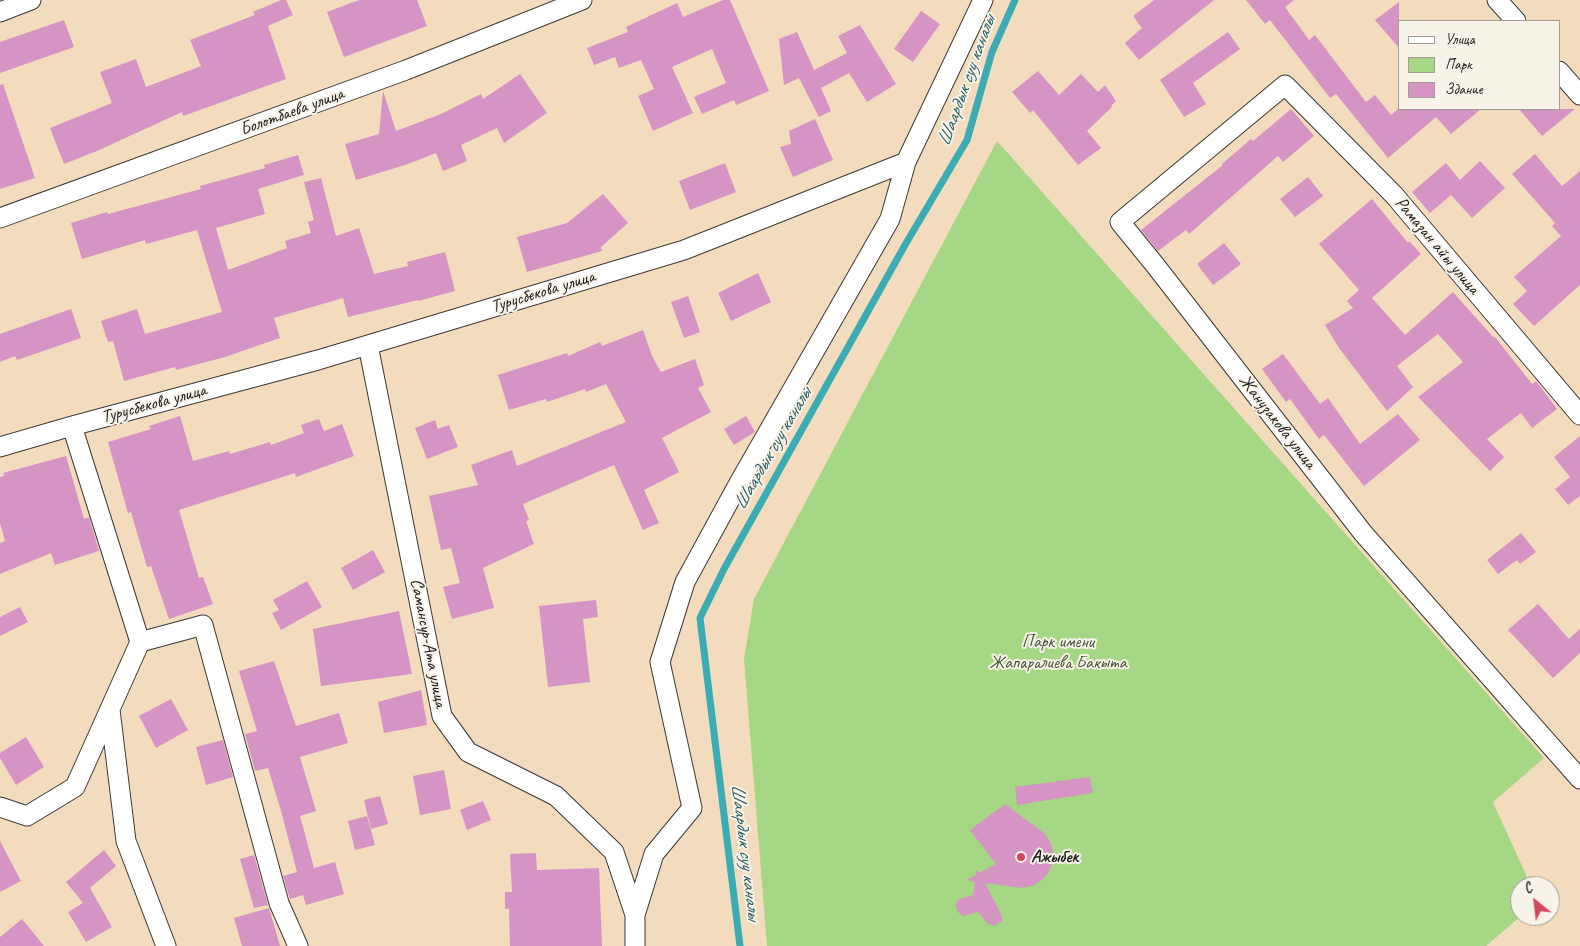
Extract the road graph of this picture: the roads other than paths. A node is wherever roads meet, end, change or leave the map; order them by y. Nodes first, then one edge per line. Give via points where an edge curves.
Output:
1 (31, 0) edge
2 (582, 0) edge
3 (983, 0) edge
4 (1497, 0) edge
5 (0, 12) edge
6 (1515, 20) edge
7 (1560, 71) edge
8 (1285, 86) joint
9 (1580, 95) edge
10 (906, 162) junction
11 (0, 218) edge
12 (368, 345) junction
13 (1580, 414) edge
14 (72, 426) junction
15 (0, 447) edge
16 (140, 642) junction
17 (110, 710) junction
18 (1580, 780) edge
19 (0, 808) edge
20 (634, 915) junction
21 (166, 946) edge
22 (298, 946) edge
23 (635, 946) edge

1 - 5 street
2 - 11 street, Болотбаева улица via 406,70
3 - 10 street
4 - 6 street
7 - 9 street
8 - 13 street, Рамазан айы улица via 1394,194
8 - 18 street, Жанузакова улица via 1120,222 1363,533
10 - 12 street, Турусбекова улица via 684,250
10 - 20 street via 890,219 685,582 660,662 692,808 654,854
12 - 14 street, Турусбекова улица
12 - 20 street, Самансур-Ата улица via 442,716 468,752 556,796 614,852
14 - 15 street, Турусбекова улица
14 - 16 street
16 - 17 street
16 - 22 street via 203,625 279,903
17 - 19 street via 75,787 27,816
17 - 21 street via 126,841
20 - 23 street, Самансур-Ата улица

